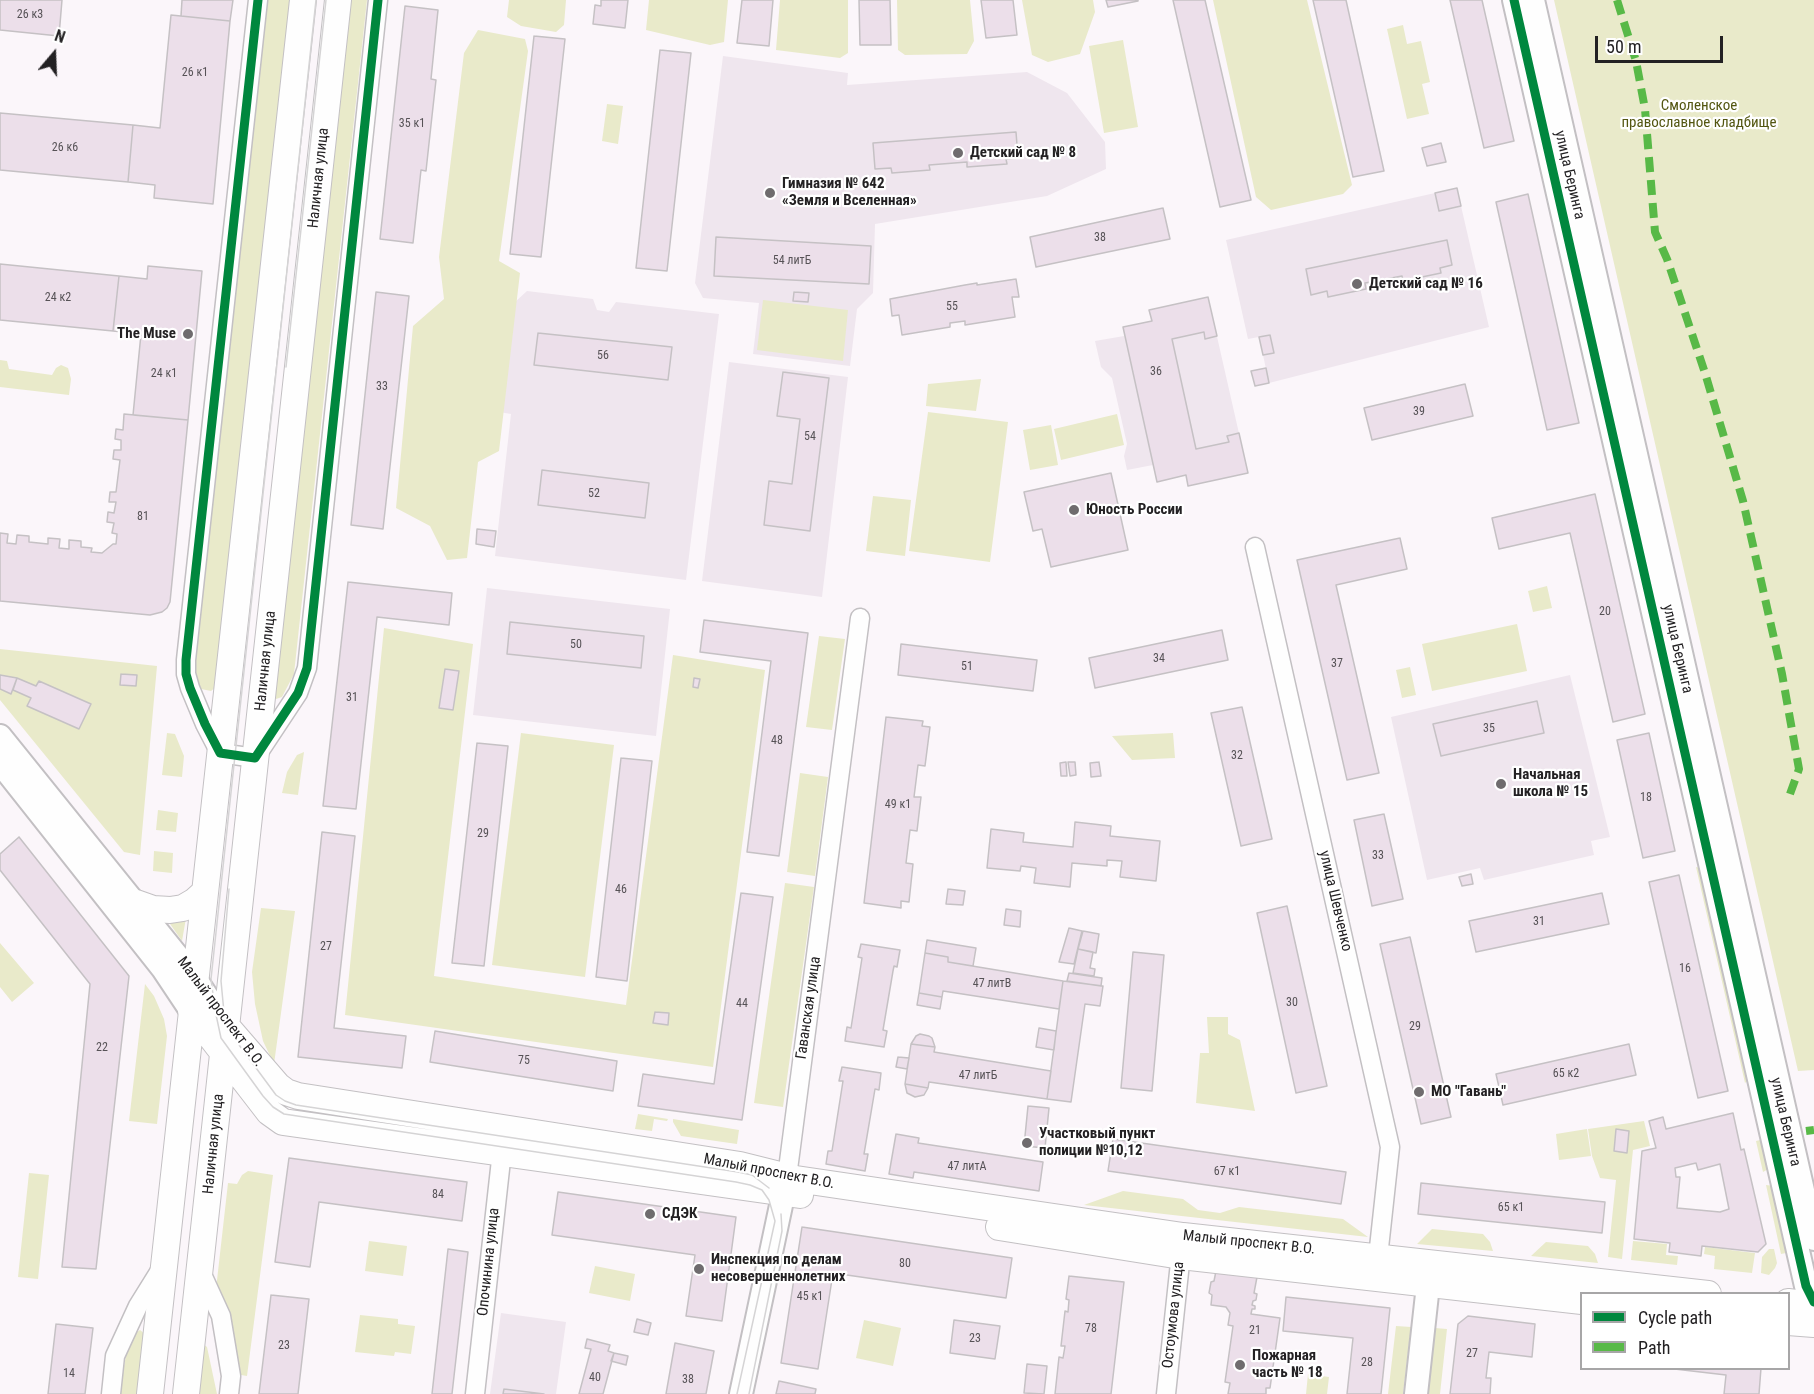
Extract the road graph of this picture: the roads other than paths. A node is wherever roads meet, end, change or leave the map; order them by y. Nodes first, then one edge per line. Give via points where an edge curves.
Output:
1 (258, 0) edge
2 (303, 0) edge
3 (339, 0) edge
4 (378, 0) edge
5 (1514, 0) edge
6 (1533, 0) edge
7 (1255, 547) dead end
8 (860, 618) dead end
9 (0, 736) edge
10 (220, 753) junction
11 (255, 758) junction
12 (0, 763) edge
13 (205, 892) junction
14 (136, 903) junction
15 (195, 978) junction
16 (191, 1011) junction
17 (227, 1027) junction
18 (224, 1055) junction
19 (503, 1141) junction
20 (785, 1184) junction
21 (1814, 1239) edge
22 (1182, 1246) junction
23 (1378, 1257) junction
24 (165, 1262) junction
25 (200, 1270) junction
26 (1430, 1273) junction
27 (1694, 1292) edge
28 (1580, 1301) edge
29 (1790, 1302) edge
30 (1814, 1304) edge
31 (1790, 1322) edge
32 (1814, 1324) edge
33 (111, 1394) edge
34 (150, 1394) edge
35 (186, 1394) edge
36 (229, 1394) edge
37 (475, 1394) edge
38 (741, 1394) edge
39 (1166, 1394) edge
40 (1416, 1394) edge

1 - 10 street via 186,660 190,688
2 - 10 main road
3 - 11 main road, Наличная улица
4 - 11 street via 307,668 298,693
5 - 30 street, улица Беринга via 1806,1286
6 - 21 street, улица Беринга
7 - 23 street, улица Шевченко via 1390,1147
8 - 20 street, Гаванская улица
9 - 14 street, Малый проспект В.О.
10 - 11 street
10 - 13 main road
11 - 17 main road, Наличная улица
12 - 16 street, Малый проспект В.О. via 163,969
13 - 14 main road via 183,908 153,909
13 - 15 main road
14 - 15 street, Малый проспект В.О.
15 - 16 main road
15 - 17 street, Малый проспект В.О.
16 - 18 main road, Малый проспект В.О.
16 - 24 main road
17 - 18 main road, Наличная улица
17 - 19 main road, Малый проспект В.О. via 286,1092
18 - 19 main road, Малый проспект В.О. via 269,1112 283,1122
18 - 25 main road, Наличная улица
19 - 20 main road, Малый проспект В.О. via 740,1165
19 - 37 street, Опочинина улица
20 - 22 main road, Малый проспект В.О.
20 - 38 street, Гаванская улица
22 - 23 main road, Малый проспект В.О.
22 - 26 main road, Малый проспект В.О.
22 - 39 street, Остоумова улица
23 - 26 main road, Малый проспект В.О.
24 - 33 street via 138,1306 116,1356
24 - 34 main road
25 - 35 main road, Наличная улица
25 - 36 street via 221,1316 231,1376
26 - 27 main road, Малый проспект В.О.
26 - 28 main road, Малый проспект В.О.
26 - 40 street
29 - 30 main road
31 - 32 main road

